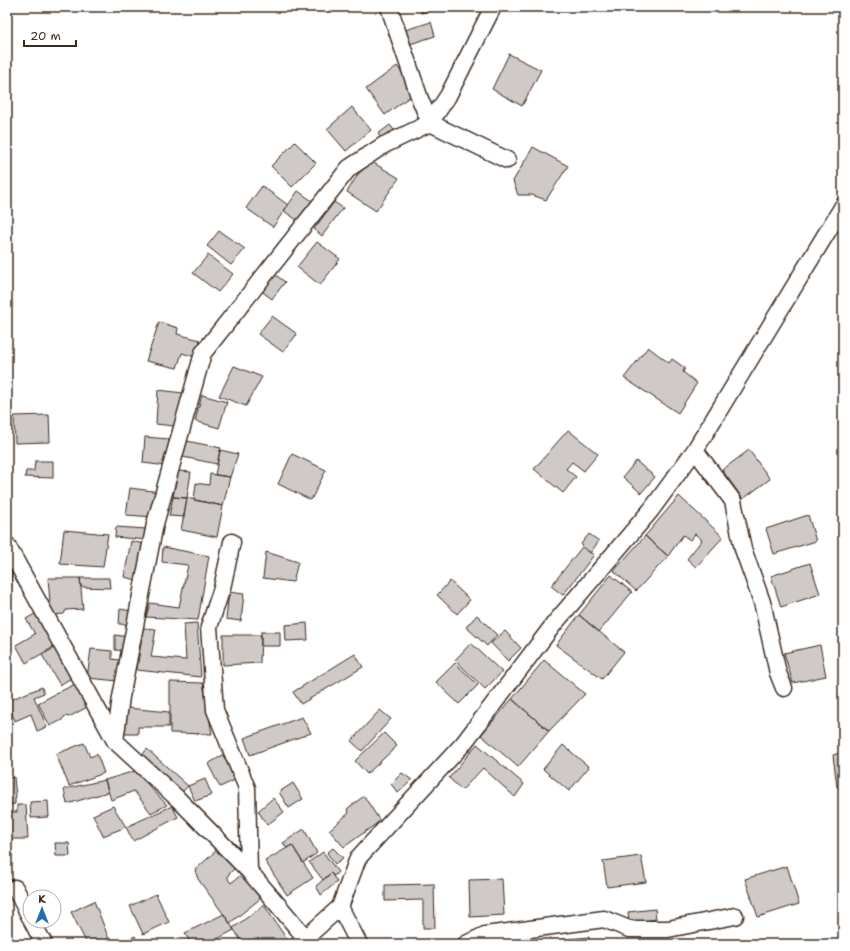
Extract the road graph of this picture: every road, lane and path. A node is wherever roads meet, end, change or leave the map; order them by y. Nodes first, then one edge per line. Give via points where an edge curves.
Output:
1 (390, 7) edge
2 (493, 7) edge
3 (430, 123) junction
4 (507, 160) dead end
5 (843, 206) edge
6 (696, 450) junction
7 (232, 542) dead end
8 (7, 545) edge
9 (784, 688) dead end
10 (115, 741) junction
11 (249, 871) junction
12 (15, 888) dead end
13 (22, 902) edge
14 (340, 907) junction
15 (735, 916) dead end
16 (36, 929) edge
17 (302, 940) edge
18 (44, 944) edge
19 (359, 944) edge
20 (466, 944) edge

1 - 3 street
2 - 3 street via 448,96
3 - 4 street
3 - 10 street via 384,145 349,168 203,353 155,524 121,697
5 - 6 street
6 - 9 street via 733,501 743,549 762,602 778,673
6 - 14 street via 651,510 554,624 462,744 358,858
7 - 11 street via 222,588 209,627 215,710 247,788
8 - 10 street
10 - 11 street via 178,799
11 - 17 street
12 - 13 street
14 - 17 street
14 - 19 street
15 - 20 street via 668,929 629,929 604,919 485,935
16 - 18 street

